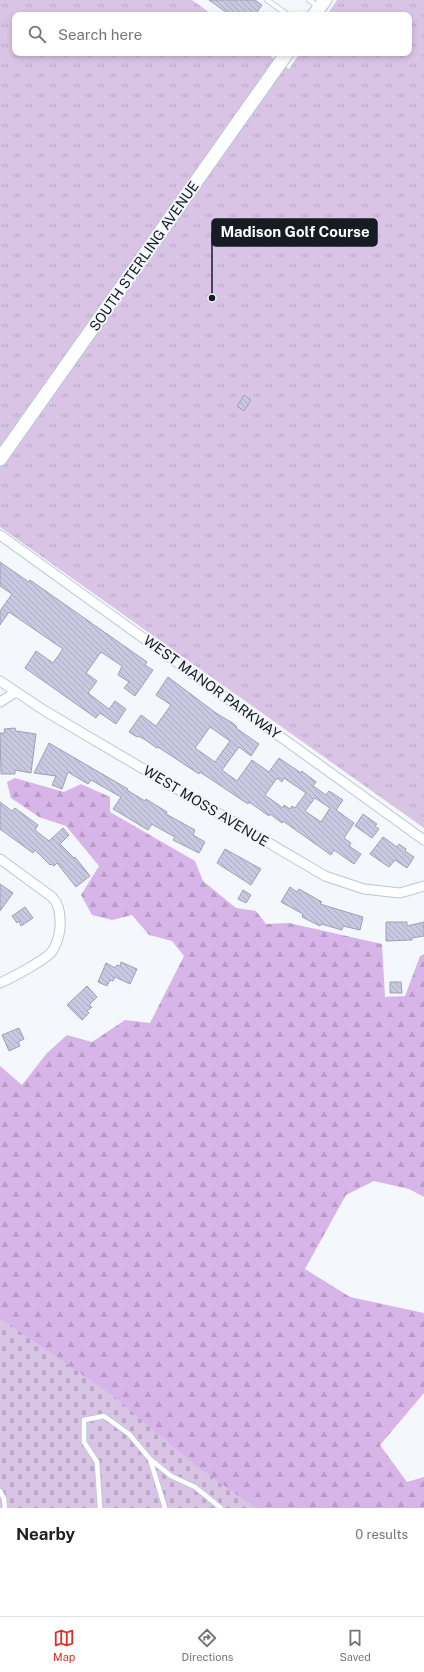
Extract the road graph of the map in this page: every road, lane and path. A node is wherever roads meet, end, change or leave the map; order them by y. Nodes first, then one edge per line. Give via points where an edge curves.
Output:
1 (267, 0) edge
2 (284, 12) edge
3 (285, 56) edge
4 (0, 459) edge
5 (0, 535) edge
6 (0, 680) edge
7 (16, 692) junction
8 (0, 702) edge
9 (424, 840) edge
10 (0, 859) edge
11 (424, 886) edge
12 (0, 983) edge
13 (150, 1459) junction
14 (0, 1491) edge
15 (5, 1508) edge
16 (100, 1508) edge
17 (165, 1508) edge
18 (220, 1508) edge

1 - 2 lane
3 - 4 street, SOUTH STERLING AVENUE
5 - 9 street, WEST MANOR PARKWAY
6 - 7 street, WEST MOSS AVENUE
7 - 8 street
7 - 11 street, WEST MOSS AVENUE via 325,876 364,889 400,893
10 - 12 street via 52,896 58,905 60,924 53,952
13 - 16 lane via 129,1434 104,1416 84,1420 84,1442 97,1462
13 - 17 lane
13 - 18 lane via 171,1476 194,1487
14 - 15 lane

